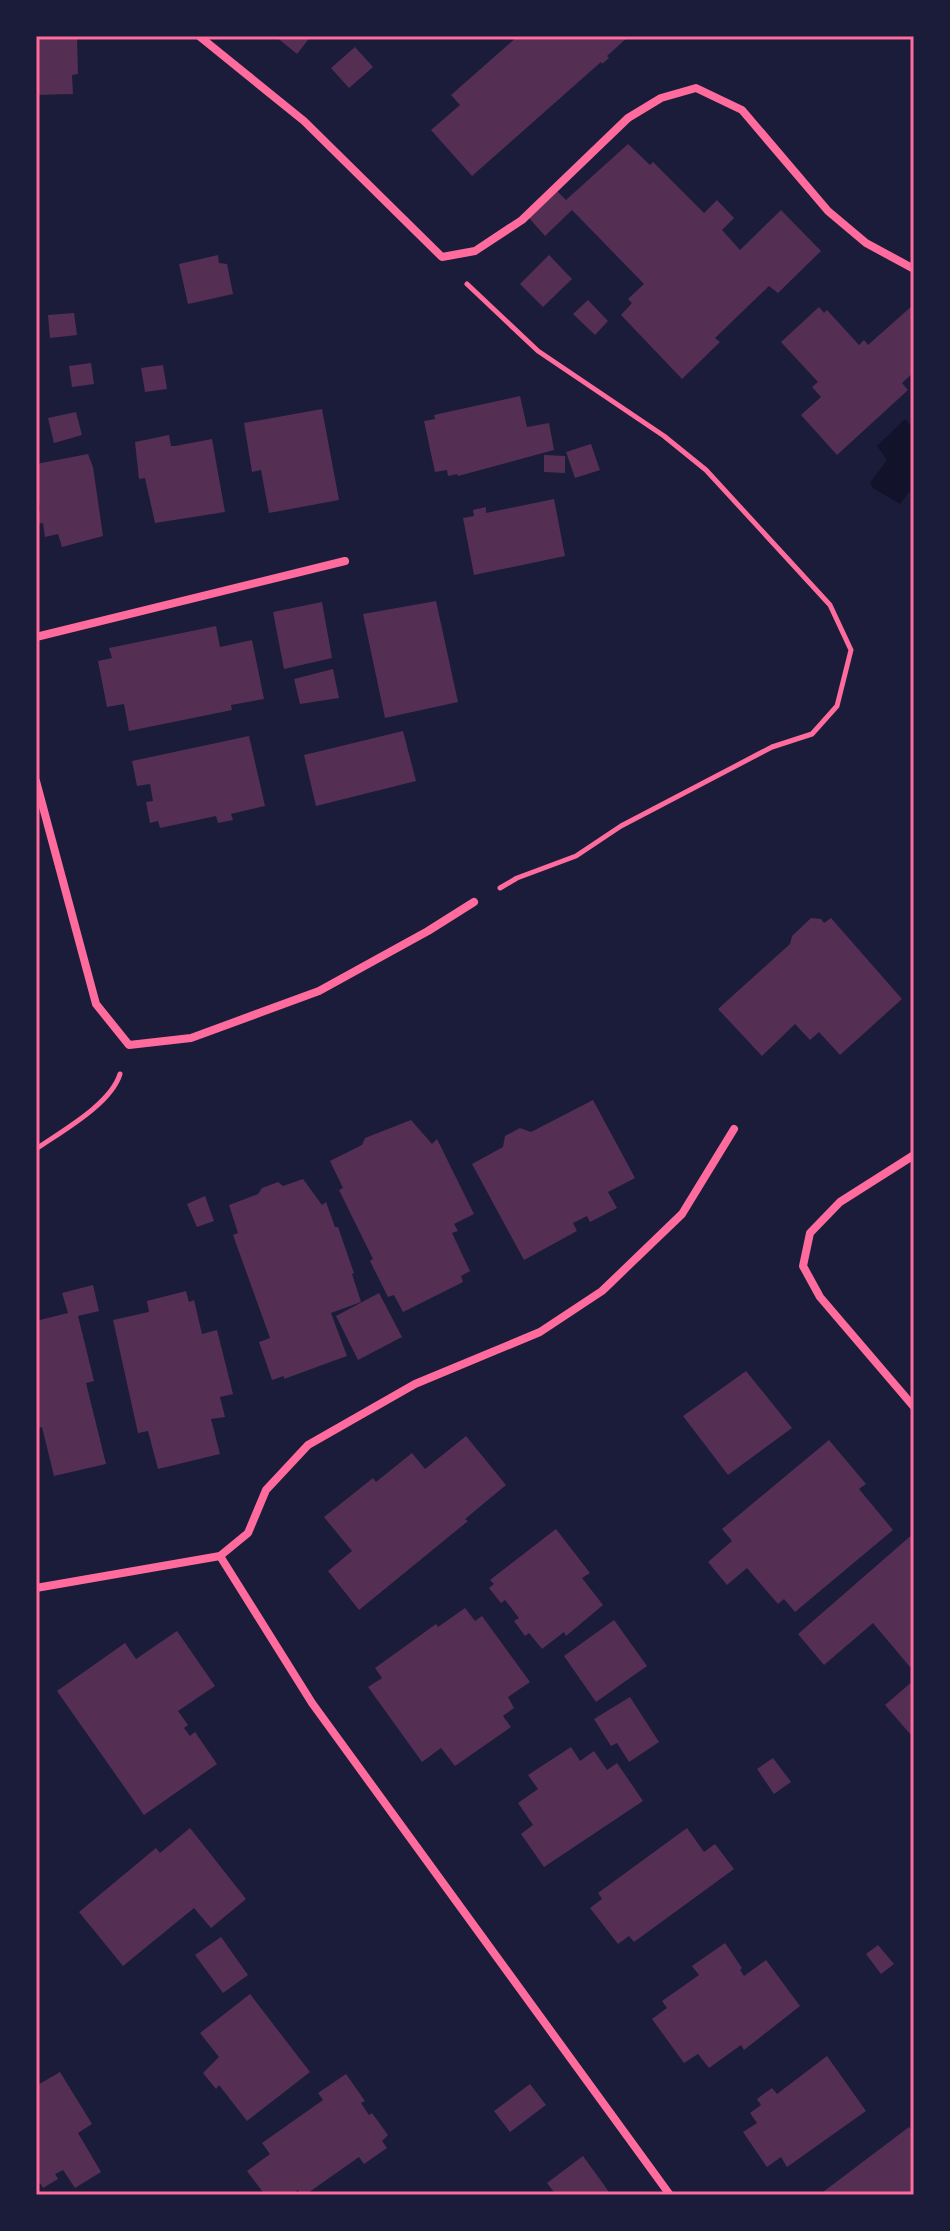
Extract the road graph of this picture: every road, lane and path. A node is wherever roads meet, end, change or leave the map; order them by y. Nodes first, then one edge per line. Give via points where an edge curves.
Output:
1 (199, 36) edge
2 (442, 257) junction
3 (914, 269) edge
4 (345, 561) dead end
5 (36, 637) edge
6 (36, 781) edge
7 (474, 902) joint
8 (129, 1045) junction
9 (734, 1129) dead end
10 (36, 1149) edge
11 (914, 1155) edge
12 (914, 1407) edge
13 (220, 1556) junction
14 (36, 1588) edge
15 (670, 2195) edge

1 - 2 street via 304,121
2 - 3 street via 475,251 522,220 628,118 661,98 696,88 742,110 828,211 866,243
2 - 7 path via 538,351 706,470 830,605 851,650 837,706 812,734 772,747 621,826 576,856 517,878
4 - 5 street
6 - 8 street via 96,1004
7 - 8 street via 319,991 191,1038
8 - 10 path via 117,1086
9 - 13 street via 682,1214 602,1291 540,1332 415,1384 308,1445 266,1490 248,1533
11 - 12 street via 840,1202 810,1233 803,1266 820,1297
13 - 14 street
13 - 15 street via 312,1703

